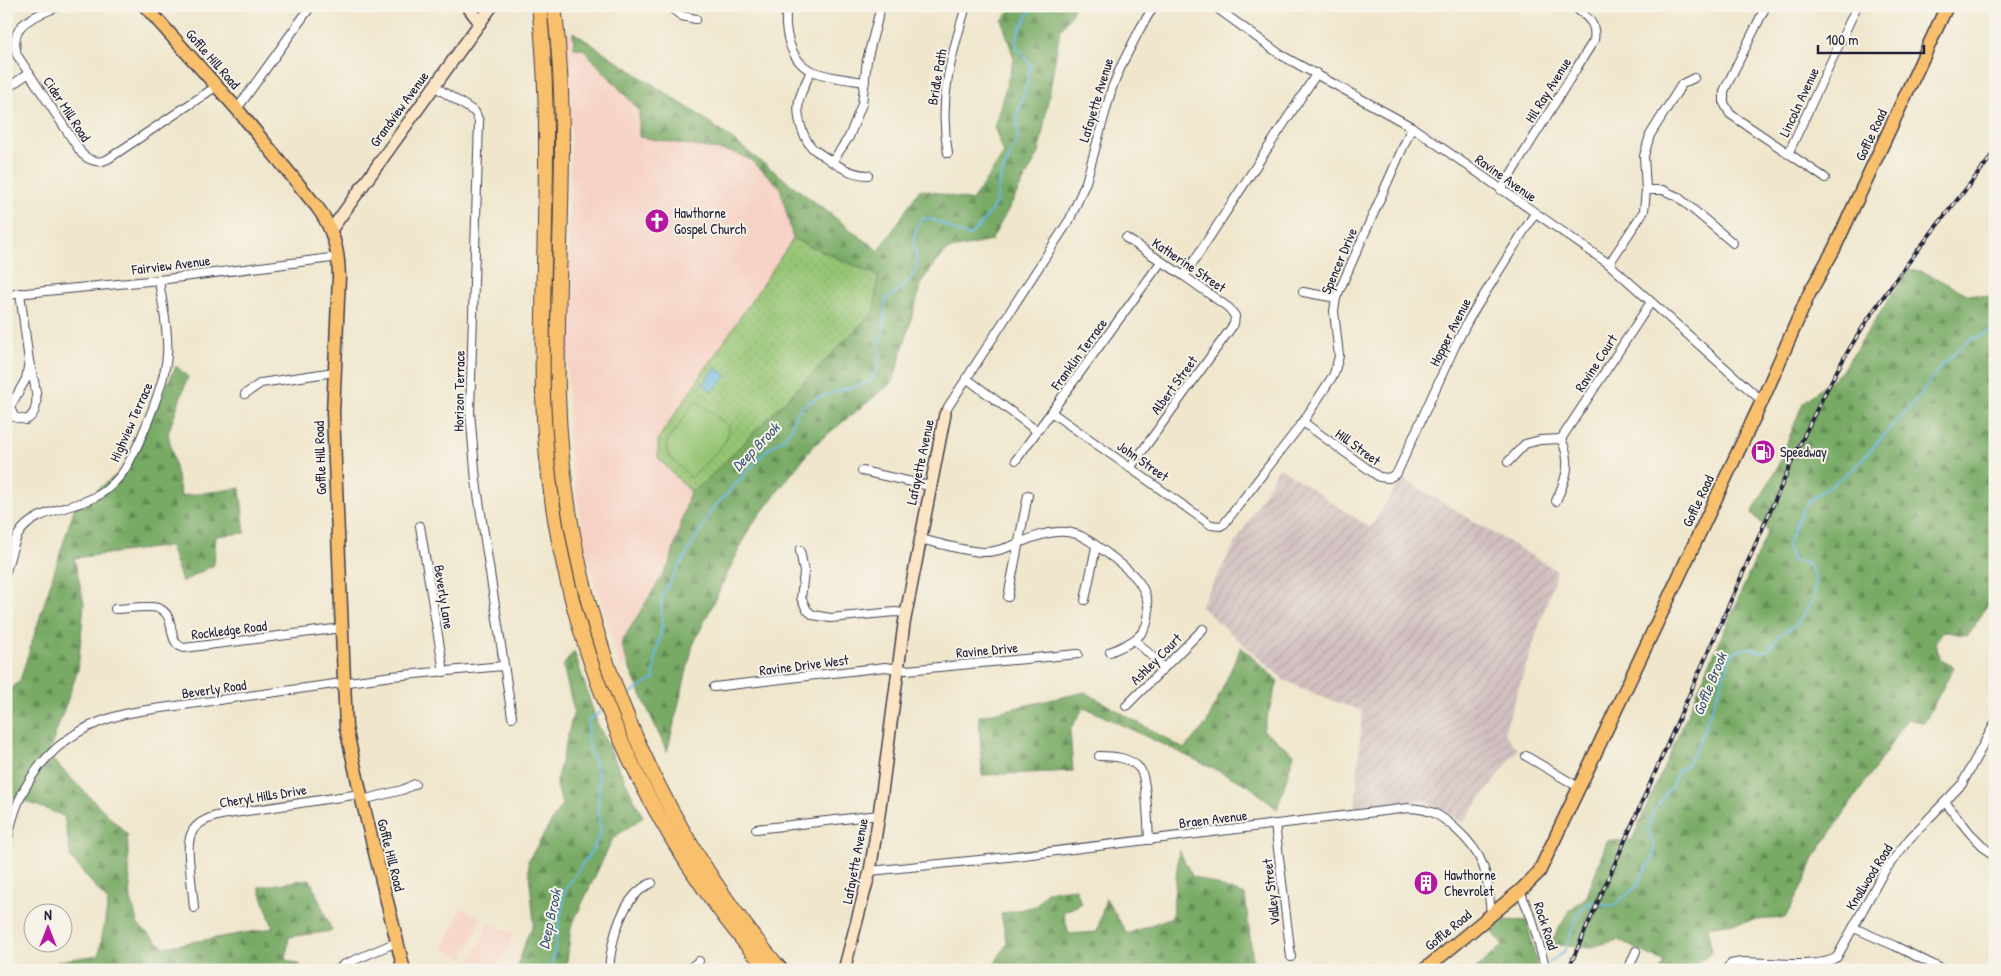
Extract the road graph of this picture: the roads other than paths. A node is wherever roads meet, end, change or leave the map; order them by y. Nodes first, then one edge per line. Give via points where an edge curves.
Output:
1 (59, 6) edge
2 (311, 6) edge
3 (466, 6) edge
4 (492, 6) edge
5 (539, 6) edge
6 (554, 6) edge
7 (668, 6) edge
8 (787, 6) edge
9 (881, 6) edge
10 (966, 6) edge
11 (1154, 6) edge
12 (1214, 6) edge
13 (1573, 6) edge
14 (1766, 6) edge
15 (1858, 6) edge
16 (1947, 6) edge
17 (147, 7) edge
18 (696, 20) dead end
19 (480, 24) junction
20 (811, 70) junction
21 (29, 73) junction
22 (1317, 73) junction
23 (1694, 78) dead end
24 (865, 82) junction
25 (217, 86) junction
26 (434, 86) junction
27 (6, 89) edge
28 (236, 109) junction
29 (1412, 127) junction
30 (948, 154) dead end
31 (1788, 154) junction
32 (832, 162) junction
33 (868, 175) dead end
34 (1825, 178) dead end
35 (1501, 190) junction
36 (1646, 190) junction
37 (1535, 213) junction
38 (331, 230) junction
39 (1126, 238) dead end
40 (1733, 243) dead end
41 (339, 257) junction
42 (1162, 262) junction
43 (1609, 264) junction
44 (1184, 276) junction
45 (159, 280) junction
46 (1303, 292) dead end
47 (20, 293) junction
48 (6, 294) edge
49 (1336, 298) junction
50 (1651, 302) junction
51 (1235, 316) joint
52 (29, 361) junction
53 (334, 372) junction
54 (966, 378) junction
55 (245, 394) dead end
56 (1762, 401) junction
57 (1052, 412) junction
58 (945, 414) joint
59 (1303, 422) junction
60 (1037, 431) junction
61 (1561, 439) junction
62 (1016, 460) dead end
63 (1508, 462) dead end
64 (1130, 468) junction
65 (1400, 469) joint
66 (862, 471) dead end
67 (930, 486) junction
68 (1028, 495) dead end
69 (1556, 501) dead end
70 (1221, 525) joint
71 (420, 526) dead end
72 (920, 538) junction
73 (1019, 542) junction
74 (1096, 547) junction
75 (800, 550) dead end
76 (6, 571) edge
77 (1008, 597) dead end
78 (1085, 600) dead end
79 (115, 609) dead end
80 (906, 613) junction
81 (342, 628) junction
82 (1203, 629) dead end
83 (1134, 640) junction
84 (1110, 652) dead end
85 (1078, 654) dead end
86 (504, 666) junction
87 (897, 668) junction
88 (1164, 668) junction
89 (444, 672) junction
90 (344, 683) junction
91 (714, 687) dead end
92 (1126, 706) dead end
93 (512, 716) dead end
94 (1995, 723) edge
95 (1099, 756) dead end
96 (1526, 756) dead end
97 (415, 784) dead end
98 (1580, 788) junction
99 (361, 797) junction
100 (1945, 802) junction
101 (880, 815) junction
102 (1275, 824) junction
103 (756, 830) dead end
104 (1149, 840) junction
105 (6, 854) edge
106 (1995, 858) edge
107 (870, 871) junction
108 (652, 883) dead end
109 (1520, 891) junction
110 (194, 908) dead end
111 (1492, 914) junction
112 (1854, 928) junction
113 (397, 942) junction
114 (1636, 951) dead end
115 (1291, 957) dead end
116 (699, 961) dead end
117 (1789, 966) edge
118 (1726, 969) edge
119 (338, 970) edge
120 (404, 970) edge
121 (609, 970) edge
122 (686, 970) edge
123 (768, 970) edge
124 (781, 970) edge
125 (844, 970) edge
126 (1424, 970) edge
127 (1546, 970) edge
128 (1628, 970) edge
129 (1944, 970) edge

1 - 21 street, Cider Mill Road via 26,21 16,34 17,56
2 - 28 street
3 - 19 street
4 - 19 street, Grandview Avenue
5 - 123 highway via 547,124 544,403 553,500 568,578 583,638 606,705 650,801 704,889
6 - 124 highway via 562,114 560,420 568,498 582,574 611,675 652,772 716,882
7 - 18 street via 682,16
8 - 20 street via 786,24 791,48
9 - 24 street via 867,60
10 - 30 street, Bridle Path via 943,107
11 - 54 street, Lafayette Avenue via 1112,88 1086,182 1070,219
12 - 22 street, Ravine Avenue via 1281,54
13 - 35 street, Hil Ray Avenue via 1591,20 1594,40
14 - 31 street via 1724,91 1724,104 1734,116
15 - 31 street, Lincoln Avenue
16 - 56 main road, Goffle Road via 1834,249 1809,294
17 - 25 main road, Goffle Hill Road
19 - 26 street, Grandview Avenue
20 - 24 street
20 - 32 street via 799,102 801,131 812,148
21 - 25 street, Cider Mill Road via 82,154 98,162 108,159
21 - 27 street
22 - 29 street, Ravine Avenue
22 - 44 street
23 - 36 street via 1682,84 1650,135 1644,156
24 - 32 street via 856,122
25 - 28 main road, Goffle Hill Road
26 - 38 street, Grandview Avenue
26 - 86 street, Horizon Terrace via 475,112 479,121 470,412
28 - 38 main road, Goffle Hill Road via 317,207
29 - 35 street, Ravine Avenue
29 - 49 street, Spencer Drive
31 - 34 street
32 - 33 street via 856,175
35 - 37 street, Ravine Avenue
36 - 40 street via 1663,190 1678,197
36 - 43 street via 1646,202 1639,220
37 - 43 street, Ravine Avenue
37 - 65 street, Hopper Avenue via 1469,319
38 - 41 main road, Goffle Hill Road
39 - 42 street, Katherine Street
41 - 45 street, Fairview Avenue
41 - 53 main road, Goffle Hill Road
42 - 44 street, Katherine Street
42 - 57 street, Franklin Terrace
43 - 50 street, Ravine Avenue
44 - 51 street, Katherine Street via 1229,308
45 - 47 street, Fairview Avenue
45 - 76 street, Highview Terrace via 168,346 166,369 131,458 115,481 97,496 49,513 22,529
46 - 49 street
47 - 48 street, Fairview Avenue
47 - 52 street
49 - 59 street, Spencer Drive via 1337,364
50 - 56 street, Ravine Avenue
50 - 61 street, Ravine Court
51 - 64 street, Albert Street via 1234,324
52 - 52 street via 26,380 10,407 14,417 26,420 31,418 36,401
53 - 55 street via 261,383
53 - 81 main road, Goffle Hill Road
54 - 58 street, Lafayette Avenue
54 - 60 street
56 - 98 main road, Goffle Road
57 - 60 street, Franklin Terrace
57 - 64 street, John Street
58 - 67 street, Lafayette Avenue
59 - 65 street, Hill Street via 1379,477 1389,478
59 - 70 street, Spencer Drive
60 - 62 street, Franklin Terrace
61 - 63 street via 1525,444
61 - 69 street via 1568,451 1566,479
64 - 70 street, John Street via 1211,525
66 - 67 street
67 - 72 street, Lafayette Avenue
68 - 73 street
71 - 89 street, Beverly Lane
72 - 73 street via 983,552
72 - 80 street, Lafayette Avenue
73 - 74 street via 1058,531 1082,537
73 - 77 street
74 - 78 street
74 - 83 street via 1138,580 1145,592 1148,619 1142,634
75 - 80 street via 804,572 801,598 813,615 825,618
79 - 81 street, Rockledge Road via 153,608 163,611 171,621 174,642 184,648
80 - 87 street, Lafayette Avenue
81 - 90 main road, Goffle Hill Road
82 - 88 street, Ashley Court
83 - 84 street
83 - 88 street
85 - 87 street, Ravine Drive via 907,670
86 - 89 street, Beverly Road
86 - 93 street, Horizon Terrace
87 - 91 street, Ravine Drive West
87 - 101 street, Lafayette Avenue
88 - 92 street, Ashley Court
89 - 90 street, Beverly Road
90 - 99 main road, Goffle Hill Road via 346,728
90 - 105 street, Beverly Road via 127,714 88,726 56,748 33,776 14,815
94 - 100 street, Knollwood Road via 1962,784
95 - 104 street via 1116,756 1140,770 1144,779
96 - 98 street
97 - 99 street via 402,790
98 - 109 main road, Goffle Road via 1539,872
99 - 110 street, Cheryl Hills Drive via 221,815 201,821 190,835 188,847
99 - 113 main road, Goffle Hill Road
100 - 106 street
100 - 112 street, Knollwood Road via 1896,855 1870,893
101 - 103 street
101 - 107 street, Lafayette Avenue
102 - 104 street, Braen Avenue
102 - 111 street, Braen Avenue via 1408,808 1434,812 1468,839 1478,853 1487,876
102 - 115 street, Valley Street
104 - 107 street, Braen Avenue
107 - 125 street, Lafayette Avenue
108 - 121 street via 642,887 624,912 612,945
109 - 111 main road, Goffle Road
109 - 127 street, Rock Road via 1530,913
111 - 126 main road, Goffle Road
112 - 117 street, Knollwood Road via 1834,959
112 - 129 street
113 - 119 street
113 - 120 main road, Goffle Hill Road
114 - 128 street
116 - 122 street
117 - 118 street, Knollwood Road via 1742,962 1731,964

